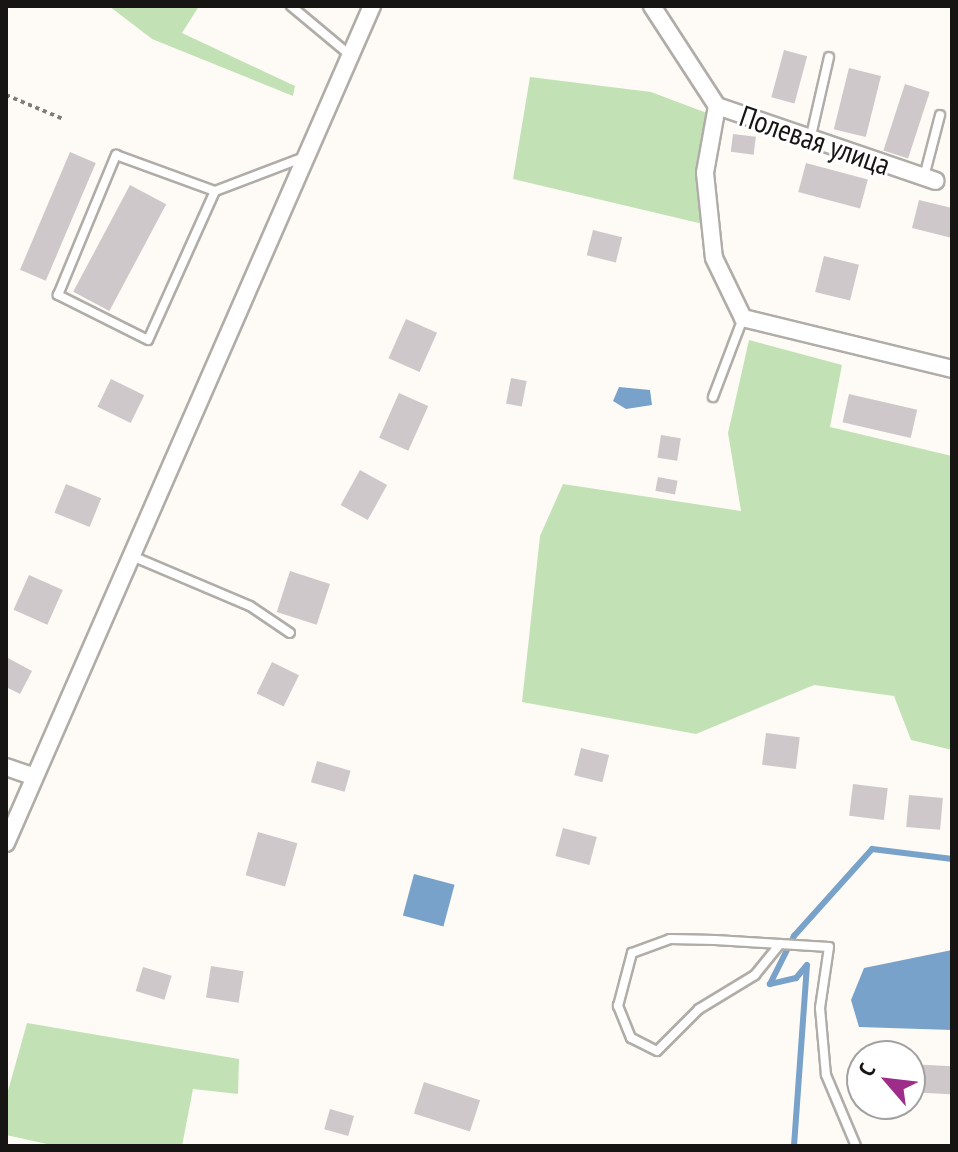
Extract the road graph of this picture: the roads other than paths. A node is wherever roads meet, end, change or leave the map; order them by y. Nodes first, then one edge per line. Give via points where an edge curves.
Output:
1 (291, 6) edge
2 (372, 6) edge
3 (652, 6) edge
4 (354, 57) junction
5 (829, 57) dead end
6 (717, 106) junction
7 (940, 115) dead end
8 (810, 141) junction
9 (310, 154) junction
10 (930, 179) joint
11 (215, 191) junction
12 (743, 318) junction
13 (952, 369) edge
14 (713, 397) dead end
15 (132, 556) junction
16 (290, 633) dead end
17 (6, 767) edge
18 (32, 776) junction
19 (6, 843) edge
20 (780, 944) junction
21 (856, 1146) edge

1 - 4 lane via 331,46
2 - 4 street
3 - 6 street, Полевая улица
4 - 9 street
5 - 8 lane
6 - 8 street, Полевая улица
6 - 12 street via 705,173 714,258
7 - 10 lane
8 - 10 street, Полевая улица
9 - 11 lane
9 - 15 street
11 - 11 lane via 116,155 58,295 148,340
12 - 13 street
12 - 14 lane
15 - 16 lane via 250,606
15 - 18 street
17 - 18 street
18 - 19 street
20 - 20 lane via 670,939 632,953 618,1006 631,1038 657,1051 699,1009 755,975
20 - 21 lane via 829,947 820,1008 826,1075

